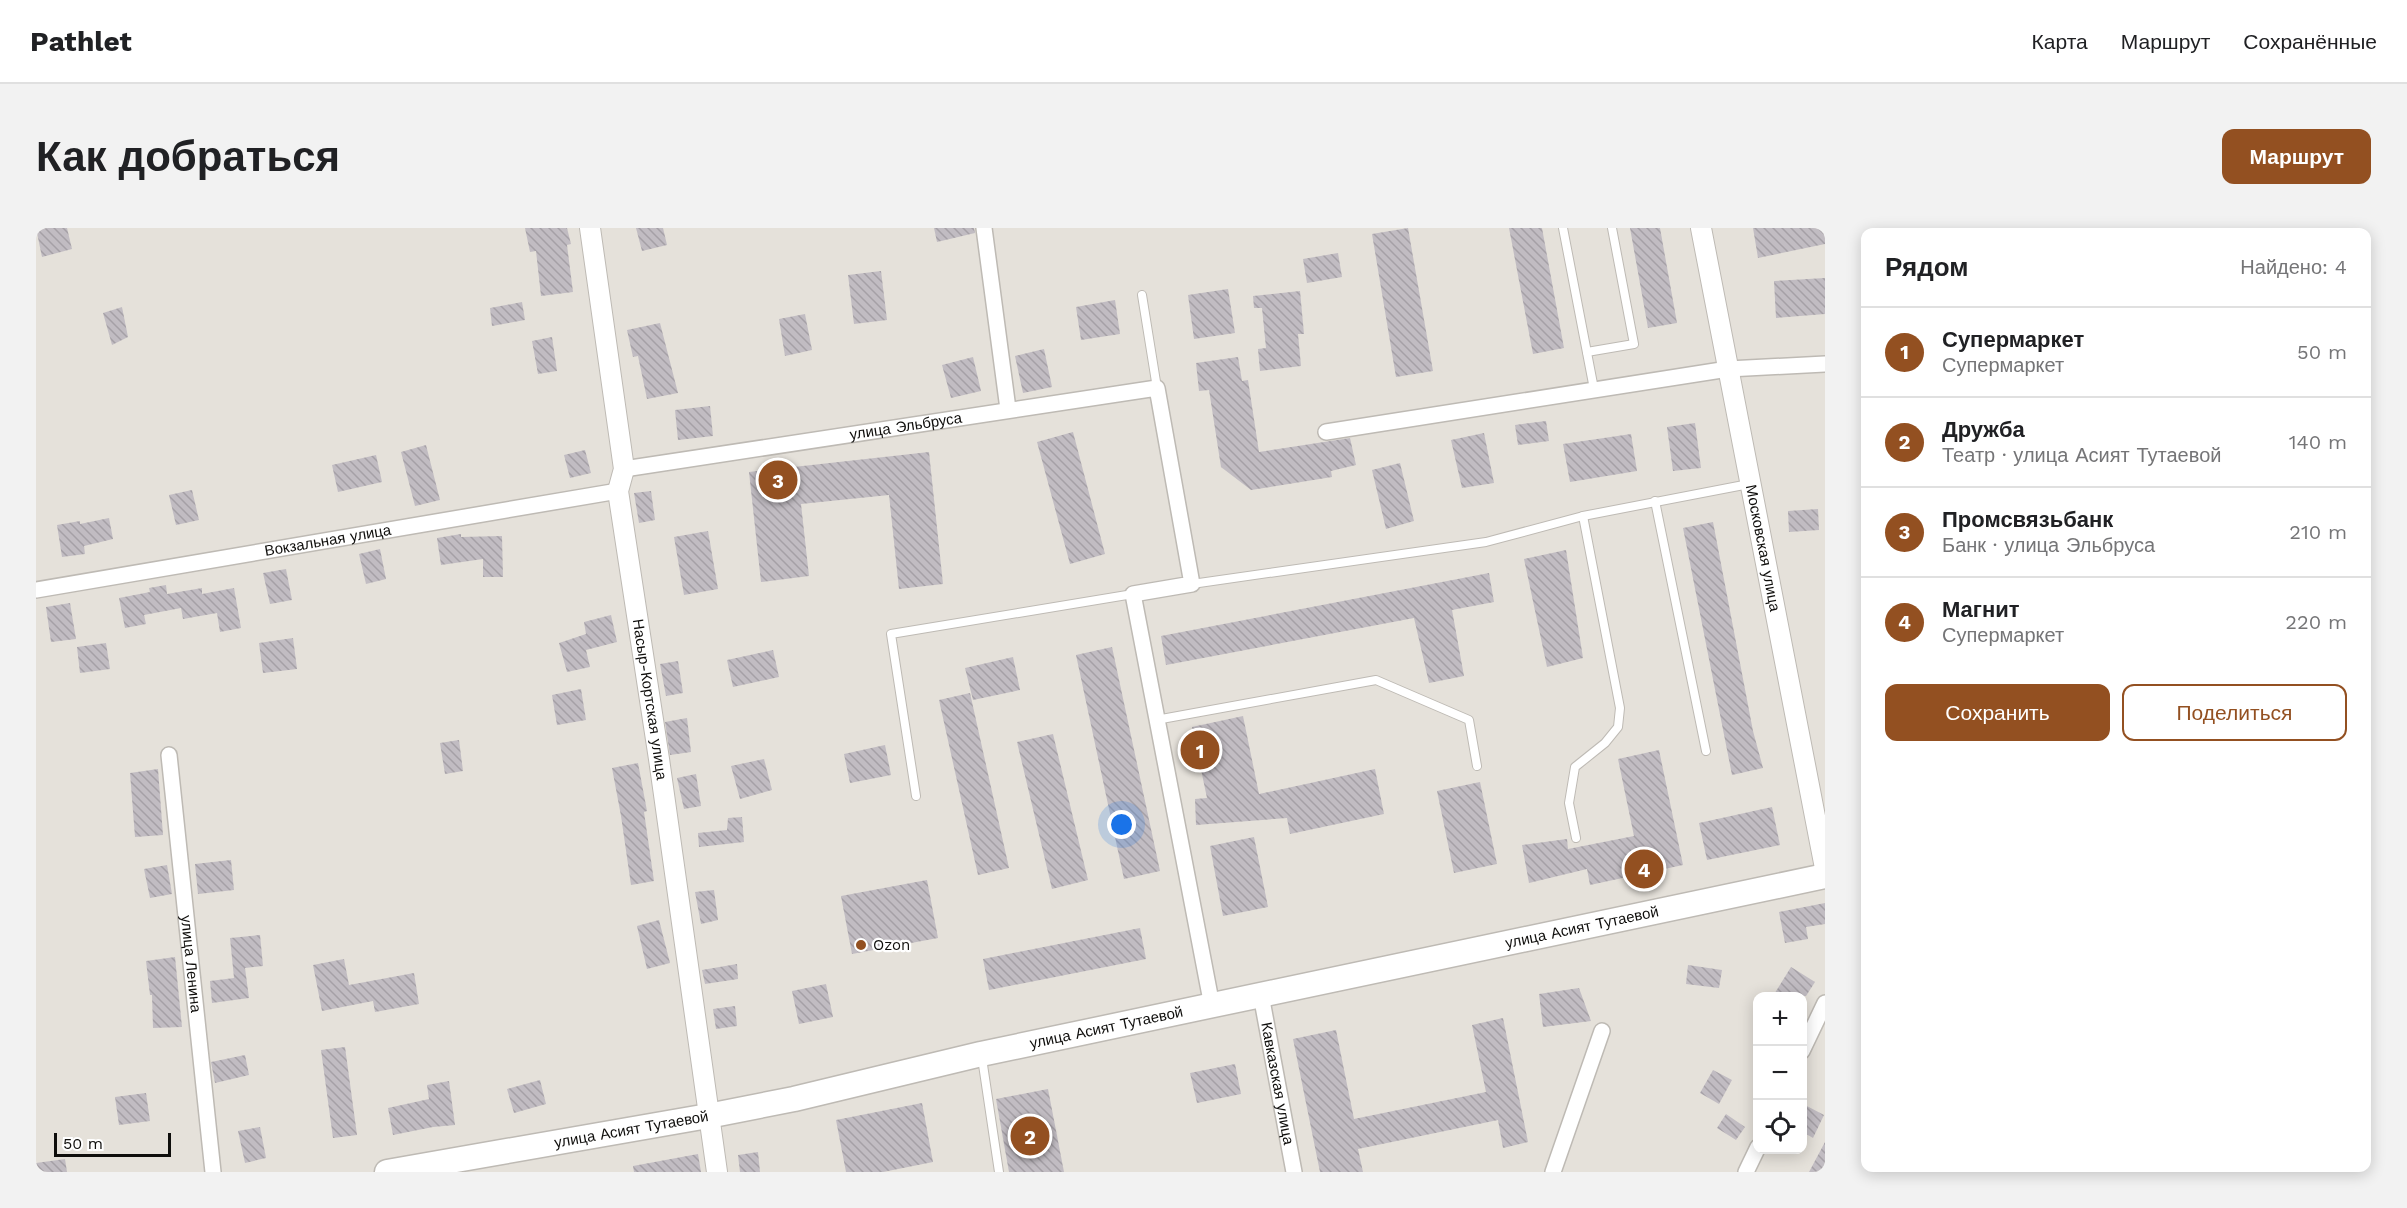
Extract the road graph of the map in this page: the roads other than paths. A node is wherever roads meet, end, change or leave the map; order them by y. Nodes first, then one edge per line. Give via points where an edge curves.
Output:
1 (590, 228) edge
2 (984, 228) edge
3 (1563, 228) edge
4 (1612, 228) edge
5 (1701, 228) edge
6 (1142, 296) dead end
7 (1587, 352) junction
8 (1825, 364) edge
9 (1728, 369) junction
10 (1157, 387) junction
11 (1593, 389) junction
12 (1008, 409) junction
13 (1326, 432) dead end
14 (624, 469) junction
15 (1750, 484) junction
16 (618, 491) junction
17 (1654, 501) junction
18 (1583, 516) junction
19 (1192, 584) junction
20 (36, 590) edge
21 (1132, 594) junction
22 (1156, 720) junction
23 (1706, 751) dead end
24 (169, 755) dead end
25 (1477, 766) dead end
26 (916, 796) dead end
27 (1576, 838) dead end
28 (1825, 868) edge
29 (1825, 876) edge
30 (1261, 995) junction
31 (1825, 1003) edge
32 (1212, 1006) junction
33 (1602, 1031) dead end
34 (1805, 1046) edge
35 (981, 1054) junction
36 (708, 1116) junction
37 (1755, 1154) edge
38 (213, 1172) edge
39 (387, 1172) edge
40 (717, 1172) edge
41 (999, 1172) edge
42 (1294, 1172) edge
43 (1553, 1172) edge
44 (1746, 1172) edge

1 - 14 street, Насыр-Кортская улица
2 - 12 street
3 - 7 lane
4 - 7 lane via 1634,344
5 - 9 street, Московская улица
6 - 10 lane
7 - 11 lane
8 - 9 street
9 - 11 street
9 - 15 street, Московская улица
10 - 12 street, улица Эльбруса
10 - 19 street
11 - 13 street
12 - 14 street, улица Эльбруса
14 - 16 street, Насыр-Кортская улица
15 - 17 lane
15 - 28 street, Московская улица
16 - 20 street, Вокзальная улица
16 - 36 street, Насыр-Кортская улица
17 - 18 lane
17 - 23 lane
18 - 19 lane via 1486,542
18 - 27 lane via 1620,708 1618,727 1612,735 1575,767 1569,803
19 - 21 street
21 - 22 street
21 - 26 lane via 891,634
22 - 25 lane via 1376,680 1469,720
22 - 32 street
24 - 38 street, улица Ленина
29 - 30 main road, улица Асият Тутаевой
30 - 32 main road, улица Асият Тутаевой
30 - 42 street, Кавказская улица
31 - 34 street
32 - 35 main road, улица Асият Тутаевой
33 - 43 street
35 - 36 main road, улица Асият Тутаевой
35 - 41 lane
36 - 39 main road, улица Асият Тутаевой
36 - 40 street, Насыр-Кортская улица
37 - 44 street

